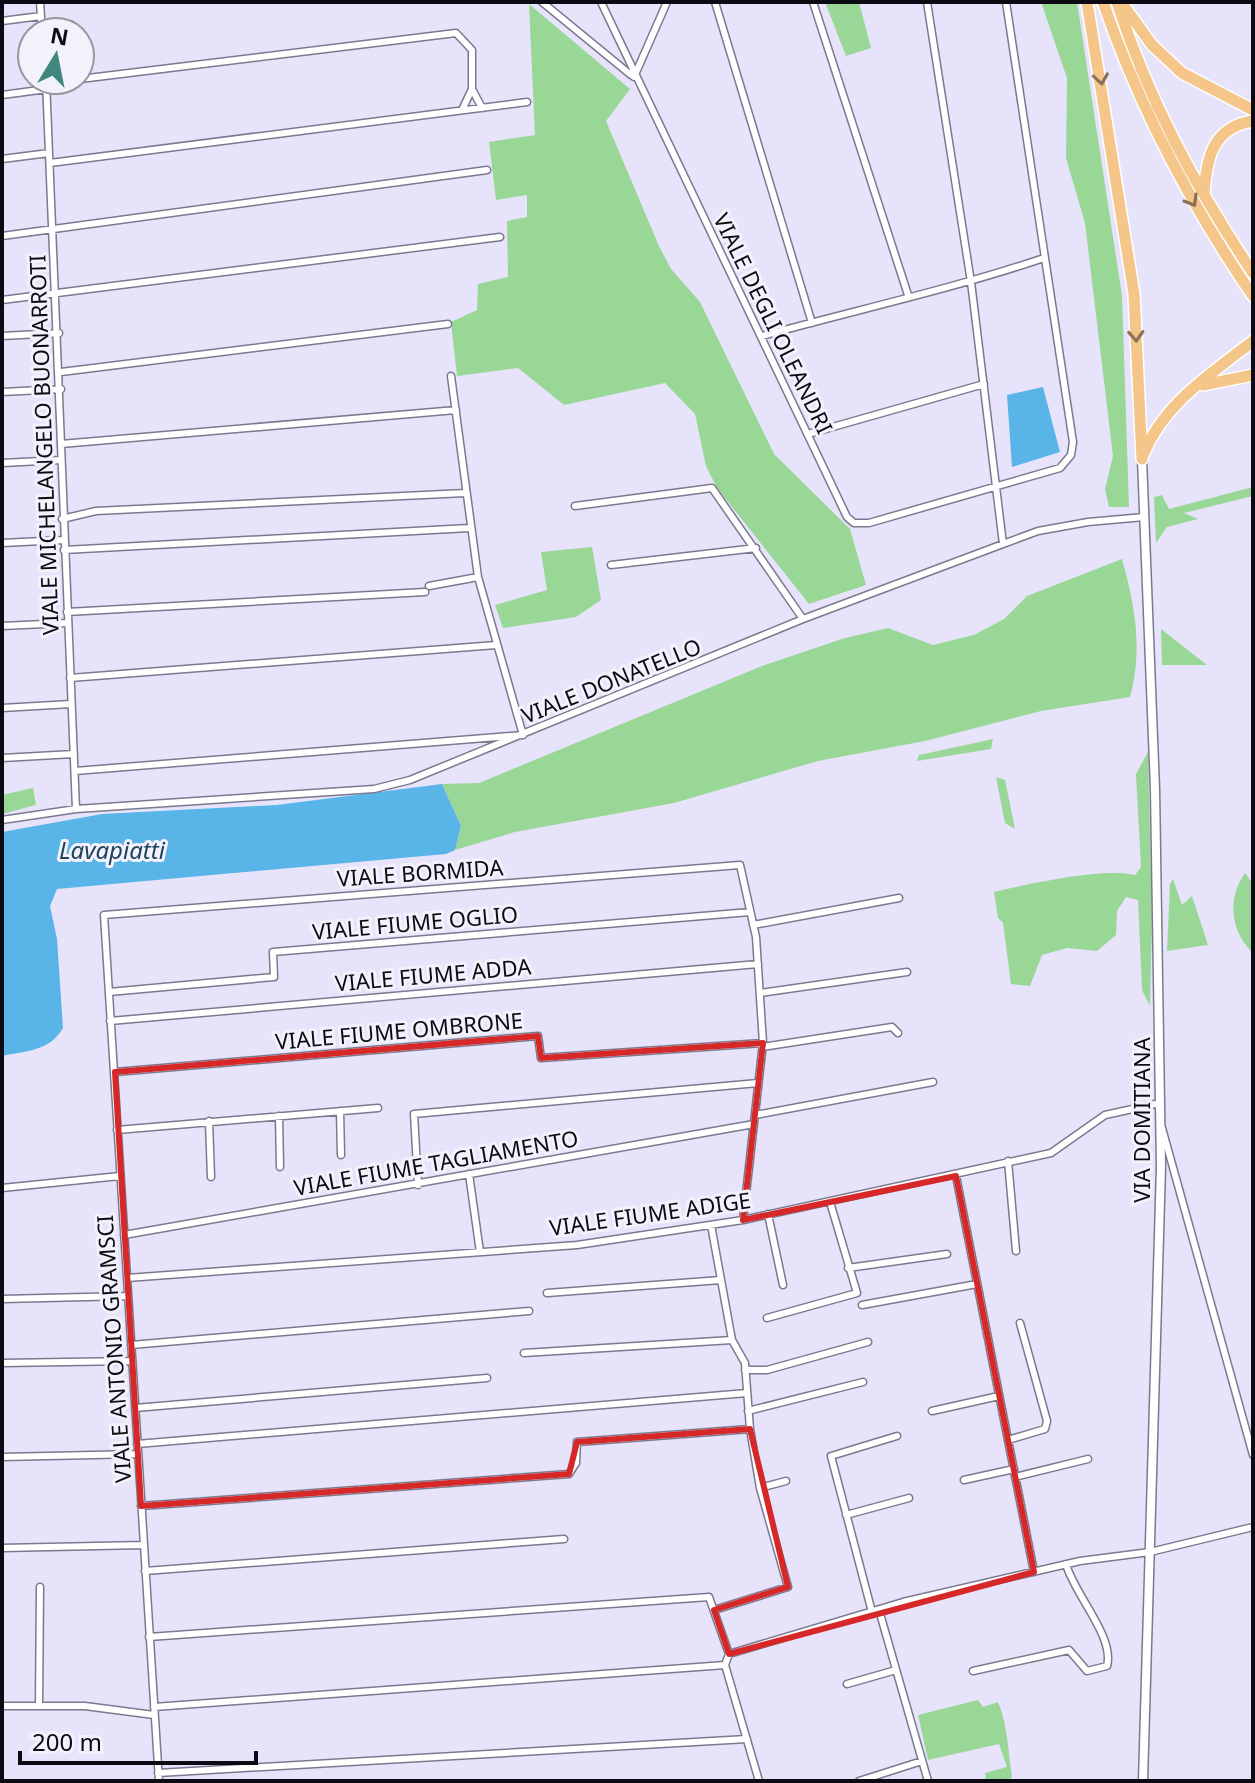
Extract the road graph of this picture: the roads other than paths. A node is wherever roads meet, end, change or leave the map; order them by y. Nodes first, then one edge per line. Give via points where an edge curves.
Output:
1 (40, 2) edge
2 (542, 2) edge
3 (601, 2) edge
4 (667, 2) edge
5 (715, 2) edge
6 (813, 2) edge
7 (927, 2) edge
8 (1006, 2) edge
9 (1087, 2) edge
10 (1103, 2) edge
11 (1119, 2) edge
12 (41, 16) edge
13 (634, 77) junction
14 (96, 78) edge
15 (472, 89) junction
16 (47, 96) edge
17 (527, 102) dead end
18 (482, 108) junction
19 (462, 110) junction
20 (1253, 110) edge
21 (1253, 121) edge
22 (49, 153) junction
23 (2, 159) edge
24 (50, 163) junction
25 (487, 170) dead end
26 (1204, 195) junction
27 (54, 231) junction
28 (2, 236) edge
29 (500, 237) dead end
30 (1044, 258) junction
31 (1253, 273) edge
32 (971, 282) junction
33 (57, 295) junction
34 (908, 295) junction
35 (1253, 296) edge
36 (2, 300) edge
37 (812, 323) junction
38 (448, 324) dead end
39 (59, 333) junction
40 (2, 336) edge
41 (762, 336) junction
42 (1253, 341) edge
43 (61, 372) junction
44 (1253, 375) edge
45 (451, 376) dead end
46 (984, 384) junction
47 (1194, 387) junction
48 (61, 389) junction
49 (2, 392) edge
50 (456, 410) junction
51 (808, 434) junction
52 (61, 444) junction
53 (1142, 459) junction
54 (61, 460) junction
55 (2, 463) edge
56 (996, 484) junction
57 (465, 493) junction
58 (575, 506) dead end
59 (1144, 517) junction
60 (62, 519) junction
61 (469, 528) junction
62 (63, 540) junction
63 (2, 543) edge
64 (1003, 544) junction
65 (756, 548) junction
66 (64, 550) junction
67 (611, 565) dead end
68 (478, 577) junction
69 (67, 612) junction
70 (803, 619) junction
71 (67, 623) junction
72 (2, 626) edge
73 (496, 645) junction
74 (70, 678) junction
75 (71, 704) junction
76 (2, 708) edge
77 (523, 735) junction
78 (74, 754) junction
79 (2, 758) edge
80 (75, 771) junction
81 (76, 809) junction
82 (2, 820) edge
83 (899, 898) dead end
84 (750, 912) junction
85 (104, 915) joint
86 (753, 925) junction
87 (758, 964) junction
88 (907, 972) dead end
89 (109, 992) junction
90 (760, 993) junction
91 (110, 1021) junction
92 (898, 1033) dead end
93 (763, 1045) junction
94 (115, 1072) junction
95 (933, 1082) dead end
96 (758, 1083) junction
97 (1160, 1103) junction
98 (378, 1108) dead end
99 (340, 1111) junction
100 (755, 1115) junction
101 (279, 1116) junction
102 (209, 1121) junction
103 (1160, 1121) junction
104 (754, 1124) junction
105 (117, 1130) junction
106 (341, 1155) dead end
107 (1008, 1161) junction
108 (280, 1167) dead end
109 (469, 1174) junction
110 (120, 1176) junction
111 (956, 1176) junction
112 (211, 1177) dead end
113 (418, 1185) junction
114 (2, 1188) edge
115 (830, 1202) junction
116 (768, 1214) junction
117 (743, 1220) junction
118 (711, 1225) junction
119 (124, 1235) junction
120 (1016, 1251) dead end
121 (480, 1252) junction
122 (947, 1254) dead end
123 (848, 1268) junction
124 (127, 1278) junction
125 (721, 1280) junction
126 (977, 1284) junction
127 (783, 1285) dead end
128 (547, 1293) dead end
129 (128, 1296) junction
130 (2, 1299) edge
131 (862, 1305) dead end
132 (529, 1311) dead end
133 (767, 1318) dead end
134 (1020, 1323) dead end
135 (732, 1340) junction
136 (868, 1342) dead end
137 (131, 1345) junction
138 (524, 1353) dead end
139 (132, 1361) junction
140 (2, 1363) edge
141 (745, 1370) junction
142 (487, 1378) dead end
143 (863, 1382) dead end
144 (747, 1393) junction
145 (999, 1396) junction
146 (135, 1408) junction
147 (748, 1411) junction
148 (932, 1411) dead end
149 (750, 1429) junction
150 (897, 1436) dead end
151 (1008, 1440) junction
152 (137, 1444) junction
153 (138, 1454) junction
154 (1253, 1455) edge
155 (2, 1457) edge
156 (1088, 1459) dead end
157 (1015, 1473) junction
158 (964, 1480) dead end
159 (786, 1481) dead end
160 (760, 1488) junction
161 (909, 1498) dead end
162 (141, 1506) junction
163 (846, 1515) junction
164 (1253, 1527) edge
165 (564, 1539) dead end
166 (144, 1545) junction
167 (2, 1548) edge
168 (1150, 1552) junction
169 (1066, 1564) junction
170 (145, 1571) junction
171 (1034, 1572) junction
172 (40, 1587) dead end
173 (714, 1610) junction
174 (875, 1611) junction
175 (149, 1637) junction
176 (729, 1654) junction
177 (725, 1665) junction
178 (896, 1670) junction
179 (973, 1671) dead end
180 (847, 1684) dead end
181 (2, 1706) edge
182 (39, 1706) junction
183 (154, 1711) junction
184 (747, 1739) junction
185 (922, 1761) junction
186 (158, 1777) edge
187 (759, 1781) edge
188 (859, 1781) edge
189 (928, 1781) edge
190 (1143, 1781) edge

1 - 12 street
2 - 13 street
3 - 13 street, VIALE DEGLI OLEANDRI
4 - 13 street
5 - 37 street
6 - 34 street
7 - 32 street
8 - 30 street
9 -> 53 highway via 1134,294
10 -> 35 highway via 1164,147
11 - 20 highway via 1182,73
11 - 26 highway via 1167,129
13 - 41 street, VIALE DEGLI OLEANDRI
14 - 15 street via 456,33 472,50
15 - 18 street
15 - 19 street
16 - 22 street, VIALE MICHELANGELO BUONARROTI
17 - 18 street
18 - 19 street
19 - 24 street
21 - 26 highway via 1240,123 1213,143
22 - 23 street
22 - 24 street, VIALE MICHELANGELO BUONARROTI
24 - 27 street, VIALE MICHELANGELO BUONARROTI
25 - 27 street
26 - 31 highway
27 - 28 street
27 - 33 street, VIALE MICHELANGELO BUONARROTI
29 - 33 street
30 - 32 street
30 - 56 street via 1071,455 1060,468
32 - 34 street
32 - 46 street
33 - 36 street
33 - 39 street, VIALE MICHELANGELO BUONARROTI
34 - 37 street
37 - 41 street
38 - 43 street
39 - 40 street
39 - 43 street, VIALE MICHELANGELO BUONARROTI
41 - 51 street, VIALE DEGLI OLEANDRI
42 - 47 highway
43 - 48 street, VIALE MICHELANGELO BUONARROTI
44 - 47 highway
45 - 50 street
46 - 51 street
46 - 56 street
47 - 53 highway via 1154,428
48 - 49 street
48 - 52 street, VIALE MICHELANGELO BUONARROTI
50 - 52 street
50 - 57 street
51 - 56 street, VIALE DEGLI OLEANDRI via 854,523
52 - 54 street, VIALE MICHELANGELO BUONARROTI
53 - 59 street, VIA DOMITIANA
54 - 55 street
54 - 60 street, VIALE MICHELANGELO BUONARROTI
56 - 64 street
57 - 60 street via 96,511
57 - 61 street
58 - 65 street via 712,488
59 - 64 street, VIALE DONATELLO via 1038,531
59 - 97 street, VIA DOMITIANA
60 - 62 street, VIALE MICHELANGELO BUONARROTI
61 - 66 street
61 - 68 street
62 - 63 street
62 - 66 street, VIALE MICHELANGELO BUONARROTI
64 - 70 street, VIALE DONATELLO
65 - 67 street
65 - 70 street
66 - 69 street, VIALE MICHELANGELO BUONARROTI
68 - 69 street via 427,589
68 - 73 street
69 - 71 street, VIALE MICHELANGELO BUONARROTI
70 - 77 street, VIALE DONATELLO
71 - 72 street
71 - 74 street, VIALE MICHELANGELO BUONARROTI
73 - 74 street
73 - 77 street
74 - 75 street, VIALE MICHELANGELO BUONARROTI
75 - 76 street
75 - 78 street, VIALE MICHELANGELO BUONARROTI
77 - 80 street
77 - 81 street, VIALE DONATELLO via 374,789
78 - 79 street
78 - 80 street, VIALE MICHELANGELO BUONARROTI
80 - 81 street, VIALE MICHELANGELO BUONARROTI
81 - 82 street, VIALE DONATELLO
83 - 86 street
84 - 85 street, VIALE BORMIDA via 740,865
84 - 86 street
84 - 89 street, VIALE FIUME OGLIO via 273,952 274,977
85 - 89 street, VIALE ANTONIO GRAMSCI
86 - 87 street
87 - 90 street
87 - 91 street, VIALE FIUME ADDA
88 - 90 street
89 - 91 street, VIALE ANTONIO GRAMSCI
90 - 93 street
91 - 94 street, VIALE ANTONIO GRAMSCI
92 - 93 street via 892,1027
93 - 94 street, VIALE FIUME OMBRONE via 541,1058 538,1036
93 - 96 street
94 - 105 street, VIALE ANTONIO GRAMSCI
95 - 100 street
96 - 100 street
96 - 113 street via 414,1114
97 - 103 street, VIA DOMITIANA
97 - 107 street, VIALE FIUME ADIGE via 1105,1115 1051,1153
98 - 99 street
99 - 101 street
99 - 106 street
100 - 104 street
101 - 102 street
101 - 108 street
102 - 105 street
102 - 112 street
103 - 154 street
103 - 168 street, VIA DOMITIANA
104 - 109 street, VIALE FIUME TAGLIAMENTO
104 - 117 street
105 - 110 street, VIALE ANTONIO GRAMSCI
107 - 111 street, VIALE FIUME ADIGE
107 - 120 street
109 - 113 street, VIALE FIUME TAGLIAMENTO
109 - 121 street
110 - 114 street
110 - 119 street, VIALE ANTONIO GRAMSCI
111 - 115 street, VIALE FIUME ADIGE
111 - 126 street
113 - 119 street, VIALE FIUME TAGLIAMENTO
115 - 116 street, VIALE FIUME ADIGE
115 - 123 street
116 - 117 street, VIALE FIUME ADIGE
116 - 127 street
117 - 118 street, VIALE FIUME ADIGE
118 - 121 street, VIALE FIUME ADIGE via 577,1245
118 - 125 street
119 - 124 street, VIALE ANTONIO GRAMSCI
121 - 124 street, VIALE FIUME ADIGE
122 - 123 street
123 - 133 street via 857,1293
124 - 129 street, VIALE ANTONIO GRAMSCI
125 - 128 street
125 - 135 street
126 - 131 street
126 - 145 street
129 - 130 street
129 - 137 street, VIALE ANTONIO GRAMSCI
132 - 137 street
134 - 151 street via 1047,1421 1045,1429
135 - 138 street
135 - 141 street
136 - 141 street via 767,1370
137 - 139 street, VIALE ANTONIO GRAMSCI
139 - 140 street
139 - 146 street, VIALE ANTONIO GRAMSCI
141 - 144 street
142 - 146 street
143 - 147 street
144 - 147 street
144 - 152 street
145 - 148 street
145 - 151 street
146 - 152 street, VIALE ANTONIO GRAMSCI
147 - 149 street
149 - 160 street
149 - 162 street via 577,1442 576,1463 569,1474
150 - 163 street via 831,1456
151 - 157 street
152 - 153 street, VIALE ANTONIO GRAMSCI
153 - 155 street
153 - 162 street, VIALE ANTONIO GRAMSCI
156 - 157 street
157 - 158 street
157 - 171 street
159 - 160 street
160 - 173 street via 788,1587
161 - 163 street
162 - 166 street, VIALE ANTONIO GRAMSCI
163 - 174 street
164 - 168 street
165 - 170 street
166 - 167 street
166 - 170 street, VIALE ANTONIO GRAMSCI
168 - 169 street
168 - 190 street, VIA DOMITIANA
169 - 171 street
169 - 179 street via 1070,1581 1098,1625 1107,1666 1087,1671 1069,1650
170 - 175 street, VIALE ANTONIO GRAMSCI
171 - 174 street
172 - 182 street
173 - 175 street via 709,1597
173 - 176 street
174 - 176 street
174 - 178 street
175 - 183 street, VIALE ANTONIO GRAMSCI
176 - 177 street
177 - 183 street
177 - 184 street
178 - 180 street
178 - 185 street
181 - 182 street
182 - 183 street
183 - 186 street, VIALE ANTONIO GRAMSCI
184 - 186 street
184 - 187 street
185 - 188 street
185 - 189 street

